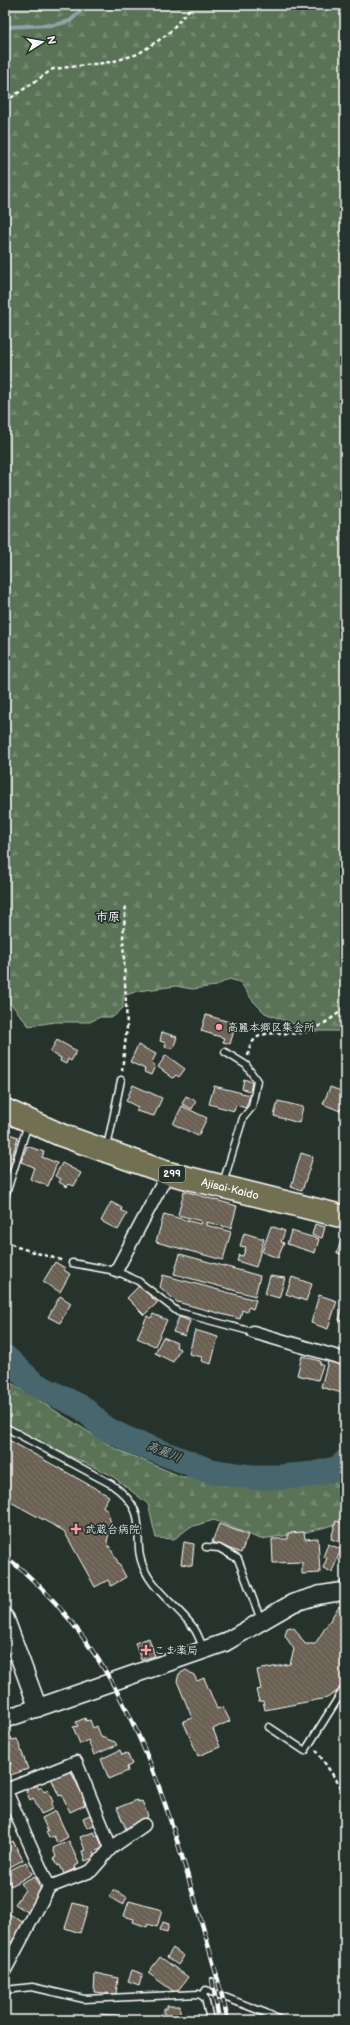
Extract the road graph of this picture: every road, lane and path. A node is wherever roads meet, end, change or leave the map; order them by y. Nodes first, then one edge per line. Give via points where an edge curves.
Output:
1 (193, 5) edge
2 (5, 102) edge
3 (126, 904) dead end
4 (345, 1007) edge
5 (225, 1052) dead end
6 (246, 1065) junction
7 (121, 1080) joint
8 (5, 1110) edge
9 (29, 1122) junction
10 (106, 1152) junction
11 (168, 1173) junction
12 (222, 1187) junction
13 (5, 1197) edge
14 (345, 1218) edge
15 (5, 1240) edge
16 (72, 1263) joint
17 (116, 1271) junction
18 (253, 1332) joint
19 (345, 1359) edge
20 (5, 1427) edge
21 (206, 1547) dead end
22 (345, 1591) edge
23 (5, 1618) edge
24 (261, 1621) junction
25 (204, 1650) junction
26 (345, 1687) edge
27 (38, 1708) junction
28 (5, 1719) edge
29 (269, 1727) dead end
30 (311, 1743) junction
31 (345, 1793) edge
32 (6, 1794) edge
33 (144, 1825) dead end
34 (111, 1848) junction
35 (49, 1888) junction
36 (8, 1954) edge
37 (5, 1970) edge
38 (5, 1990) edge
39 (203, 1995) junction
40 (210, 2020) edge
41 (280, 2020) edge

1 - 2 path via 168,34 138,54 111,62 54,69
3 - 7 path via 123,937 127,1026
4 - 6 path via 306,1032 265,1034 254,1039 249,1047
5 - 6 lane
6 - 12 lane via 257,1081 252,1107 243,1118
7 - 10 lane
8 - 9 highway, Ajisai-Kaido / 299
9 - 10 highway, Ajisai-Kaido / 299
9 - 13 lane
10 - 11 highway, Ajisai-Kaido / 299
11 - 12 highway, Ajisai-Kaido / 299
11 - 17 street
12 - 14 highway, Ajisai-Kaido / 299
15 - 16 path via 17,1247
16 - 17 lane
17 - 18 lane via 138,1281 178,1312
18 - 19 street
20 - 25 lane via 123,1493 138,1515 140,1558 148,1576 194,1628
21 - 24 lane via 219,1548 238,1559
22 - 24 street via 293,1603
23 - 27 street
24 - 25 street via 224,1643
25 - 27 street
26 - 30 lane
27 - 28 street
29 - 30 lane via 305,1751
30 - 31 path
32 - 34 street via 76,1762
32 - 35 street
33 - 34 street
34 - 35 street via 91,1871
35 - 36 street
36 - 37 street
38 - 39 lane via 32,1987 84,2000
39 - 40 lane
39 - 41 lane via 206,1990

